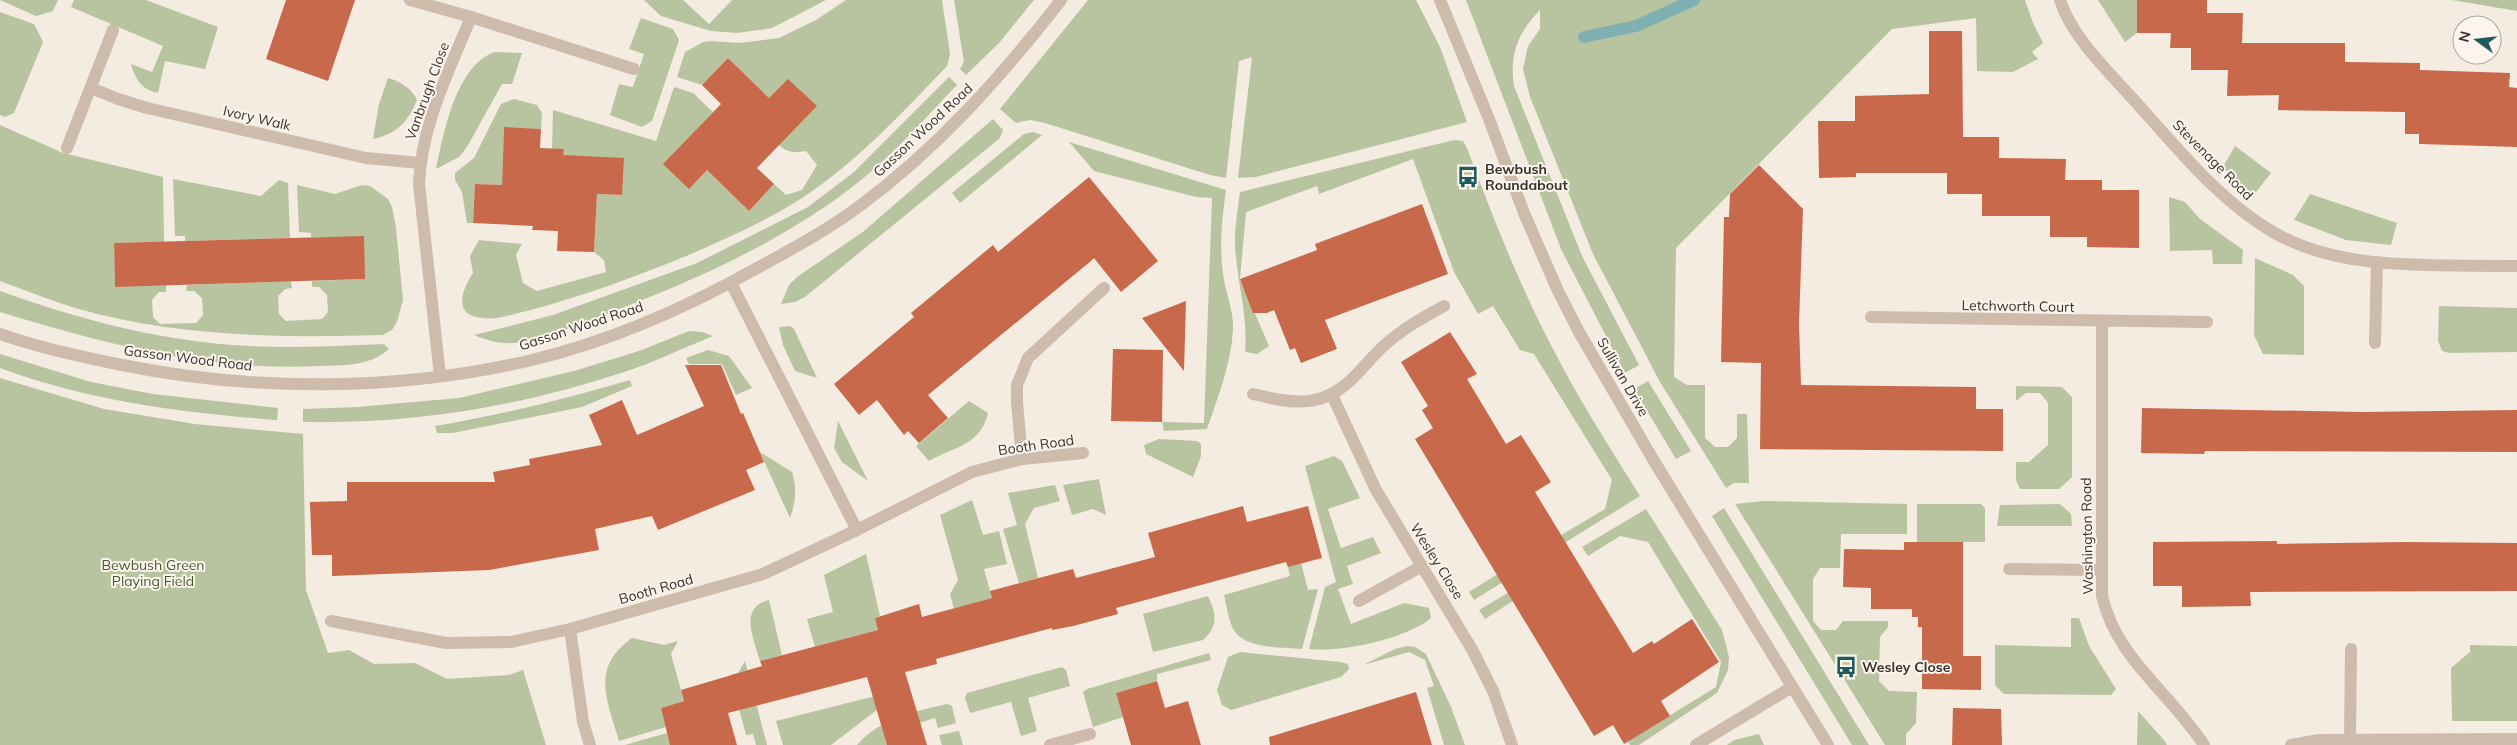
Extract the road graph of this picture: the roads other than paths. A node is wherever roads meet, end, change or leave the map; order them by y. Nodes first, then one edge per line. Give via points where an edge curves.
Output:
1 (410, 0) edge
2 (1061, 0) edge
3 (1440, 0) edge
4 (2060, 0) edge
5 (471, 17) junction
6 (113, 30) dead end
7 (634, 69) dead end
8 (91, 88) junction
9 (68, 148) dead end
10 (420, 162) junction
11 (2377, 262) junction
12 (2517, 266) edge
13 (731, 283) junction
14 (1104, 288) dead end
15 (1444, 306) dead end
16 (1871, 317) dead end
17 (2102, 322) junction
18 (2208, 322) dead end
19 (0, 334) edge
20 (2375, 343) dead end
21 (440, 376) junction
22 (1254, 394) dead end
23 (1332, 395) junction
24 (1082, 453) dead end
25 (1022, 459) junction
26 (857, 530) junction
27 (1422, 566) junction
28 (2009, 569) dead end
29 (2100, 570) junction
30 (1359, 601) dead end
31 (331, 620) dead end
32 (570, 629) junction
33 (2351, 649) dead end
34 (1792, 687) junction
35 (1090, 734) dead end
36 (2517, 739) edge
37 (2350, 740) junction
38 (590, 745) edge
39 (1050, 745) edge
40 (1512, 745) edge
41 (1696, 745) edge
42 (1828, 745) edge
43 (2204, 745) edge
44 (2291, 745) edge

1 - 5 street
2 - 13 street, Gasson Wood Road via 981,97 903,171 824,230
3 - 34 street, Sullivan Drive via 1524,213 1571,316 1654,461
4 - 11 street, Stevenage Road via 2075,29 2114,78 2240,210 2295,244
5 - 7 street
5 - 10 street, Vanbrugh Close via 424,138
6 - 8 street
8 - 9 street
8 - 10 street, Ivory Walk via 156,110 366,158
10 - 21 street, Vanbrugh Close via 419,184
11 - 12 street, Stevenage Road
11 - 20 street
13 - 21 street, Gasson Wood Road via 693,302 602,338 533,360
13 - 26 street
14 - 25 street via 1028,358 1017,385
15 - 23 street via 1406,327
16 - 17 street, Letchworth Court
17 - 18 street, Letchworth Court
17 - 29 street, Washington Road
19 - 21 street, Gasson Wood Road via 70,354 155,372 223,381 371,383
22 - 23 street via 1289,403
23 - 27 street, Wesley Close via 1376,490
24 - 25 street, Booth Road
25 - 26 street, Booth Road via 972,472
26 - 32 street, Booth Road via 763,574
27 - 30 street
27 - 40 street, Wesley Close via 1473,651
28 - 29 street
29 - 43 street, Washington Road via 2102,596 2115,634 2188,721
31 - 32 street, Booth Road via 446,643 511,642
32 - 38 street
33 - 37 street
34 - 41 street
34 - 42 street, Sullivan Drive
35 - 39 street
36 - 37 street
37 - 44 street via 2307,741

